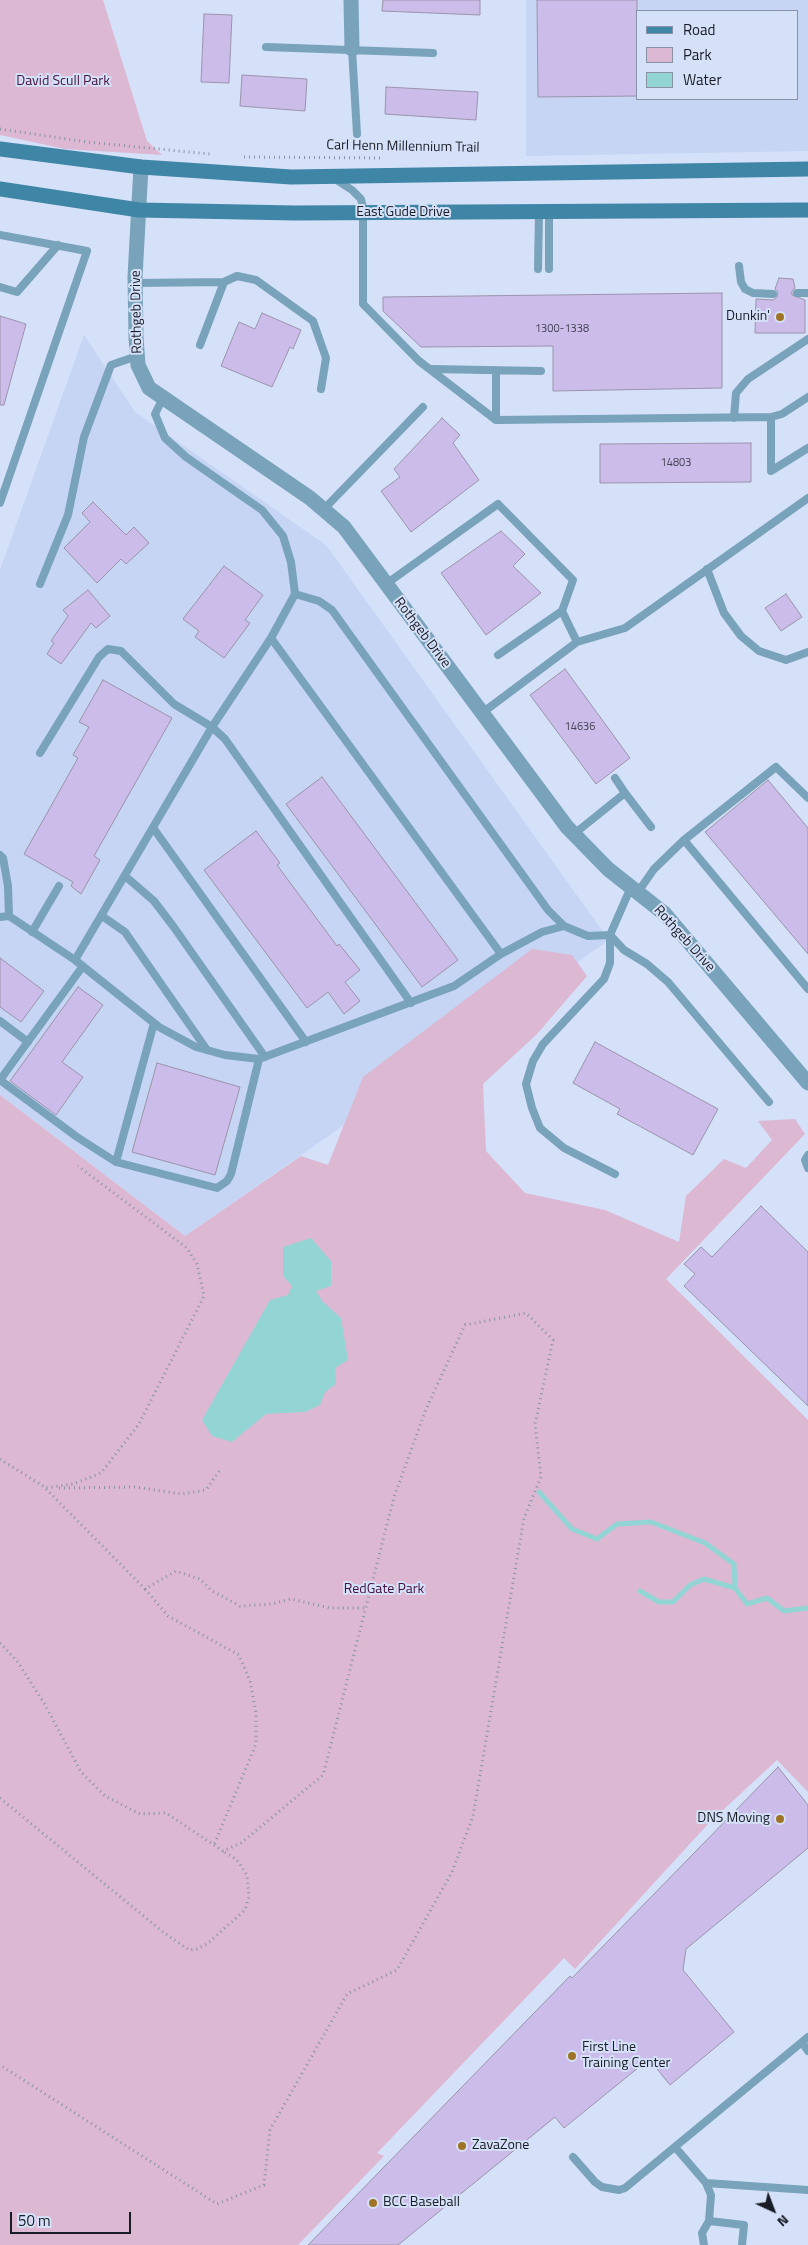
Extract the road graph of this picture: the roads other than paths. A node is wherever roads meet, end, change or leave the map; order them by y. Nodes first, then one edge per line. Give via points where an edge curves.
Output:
1 (351, 0) edge
2 (266, 47) dead end
3 (352, 49) junction
4 (433, 53) dead end
5 (357, 134) dead end
6 (0, 149) edge
7 (141, 167) junction
8 (808, 169) edge
9 (331, 176) junction
10 (0, 189) edge
11 (139, 210) junction
12 (808, 210) edge
13 (544, 212) junction
14 (363, 213) junction
15 (0, 235) edge
16 (58, 245) junction
17 (739, 266) dead end
18 (549, 269) dead end
19 (538, 270) dead end
20 (224, 282) junction
21 (135, 283) junction
22 (0, 287) edge
23 (797, 293) dead end
24 (808, 293) edge
25 (773, 294) dead end
26 (808, 339) edge
27 (200, 345) dead end
28 (137, 356) junction
29 (431, 369) junction
30 (496, 371) junction
31 (541, 371) dead end
32 (321, 389) dead end
33 (808, 397) edge
34 (163, 398) junction
35 (423, 407) dead end
36 (771, 417) junction
37 (734, 418) junction
38 (496, 420) junction
39 (808, 448) edge
40 (807, 500) edge
41 (0, 503) edge
42 (323, 510) junction
43 (707, 570) junction
44 (40, 584) dead end
45 (386, 584) junction
46 (295, 594) junction
47 (562, 611) junction
48 (271, 638) junction
49 (577, 642) junction
50 (808, 652) edge
51 (498, 655) dead end
52 (482, 713) junction
53 (212, 727) junction
54 (40, 753) dead end
55 (615, 778) dead end
56 (625, 793) junction
57 (808, 798) edge
58 (651, 827) dead end
59 (154, 829) junction
60 (574, 834) junction
61 (684, 840) junction
62 (0, 855) edge
63 (125, 876) junction
64 (59, 886) dead end
65 (634, 890) junction
66 (9, 916) junction
67 (102, 916) junction
68 (0, 917) edge
69 (564, 926) junction
70 (32, 932) junction
71 (610, 935) junction
72 (502, 954) junction
73 (75, 960) junction
74 (83, 966) junction
75 (808, 989) edge
76 (411, 1003) junction
77 (0, 1021) edge
78 (154, 1023) junction
79 (28, 1042) junction
80 (306, 1042) junction
81 (207, 1050) junction
82 (262, 1058) junction
83 (0, 1080) edge
84 (807, 1081) edge
85 (769, 1102) dead end
86 (808, 1155) edge
87 (116, 1162) junction
88 (808, 1168) edge
89 (615, 1174) dead end
90 (805, 2040) edge
91 (808, 2051) edge
92 (675, 2147) junction
93 (573, 2156) dead end
94 (706, 2182) junction
95 (808, 2190) edge
96 (709, 2221) junction
97 (704, 2245) edge
98 (742, 2245) edge

1 - 3 street
2 - 3 lane
3 - 4 lane
3 - 5 lane
6 - 7 main road
7 - 9 main road via 291,177
7 - 11 street, Rothgeb Drive
8 - 9 main road
9 - 14 lane via 361,199
10 - 11 main road, East Gude Drive
11 - 14 main road, East Gude Drive
11 - 21 street, Rothgeb Drive
12 - 13 main road, East Gude Drive
13 - 14 main road, East Gude Drive
13 - 18 lane
13 - 19 lane
14 - 29 lane via 363,304 419,361
15 - 16 lane
16 - 22 lane via 17,292
16 - 41 lane via 87,251
17 - 25 lane via 745,289 753,294
20 - 21 lane
20 - 27 lane
20 - 32 lane via 237,276 256,280 312,321 326,358
21 - 28 street, Rothgeb Drive
23 - 24 lane
26 - 37 lane via 748,379 736,393
28 - 34 street, Rothgeb Drive via 149,388
28 - 44 lane via 111,365 84,437 68,515
29 - 30 lane
29 - 38 lane
30 - 31 lane
30 - 38 lane
33 - 36 lane via 782,414
34 - 42 street, Rothgeb Drive
34 - 46 lane via 155,414 166,438 186,457 262,510 283,536 291,562
35 - 42 lane
36 - 37 lane
36 - 39 lane via 771,471
37 - 38 lane
40 - 43 lane
42 - 45 street, Rothgeb Drive via 344,527
43 - 49 lane via 625,628
43 - 50 lane via 724,614 741,636 759,651 786,660
45 - 47 lane via 498,504 573,580
45 - 52 street, Rothgeb Drive
46 - 48 lane
46 - 69 lane via 319,601 332,610 548,910
47 - 49 lane
47 - 51 lane
48 - 53 lane
48 - 72 lane
49 - 52 lane
52 - 60 street, Rothgeb Drive
53 - 54 lane via 174,704 121,651 108,649 99,657
53 - 59 lane
53 - 76 lane via 225,739
55 - 56 lane
56 - 58 lane
56 - 60 lane
57 - 61 lane via 776,767
59 - 63 lane
59 - 80 lane
60 - 65 street, Rothgeb Drive
61 - 65 lane
61 - 75 lane
62 - 66 lane via 8,886
63 - 67 lane
63 - 82 lane via 154,901 173,926
64 - 70 lane
65 - 71 lane
65 - 84 street, Rothgeb Drive via 665,914
66 - 68 lane
66 - 70 lane
67 - 73 lane
67 - 81 lane via 131,939
69 - 71 lane via 588,936
69 - 72 lane via 542,932
70 - 73 lane
71 - 85 lane via 624,950 668,982
71 - 89 lane via 610,963 604,979 543,1044 526,1084 540,1128 564,1148
72 - 76 lane via 454,986
73 - 74 lane
74 - 78 lane
74 - 79 lane
76 - 80 lane
77 - 79 lane
78 - 81 lane
78 - 87 lane
79 - 83 lane
80 - 82 lane
81 - 82 lane
82 - 87 lane via 227,1181 217,1188
83 - 87 lane
86 - 88 lane via 805,1160
90 - 91 lane
90 - 92 lane
92 - 93 lane via 619,2190 602,2188
92 - 94 lane
94 - 95 lane
94 - 96 lane via 711,2195
96 - 97 lane via 702,2233
96 - 98 lane via 744,2225

